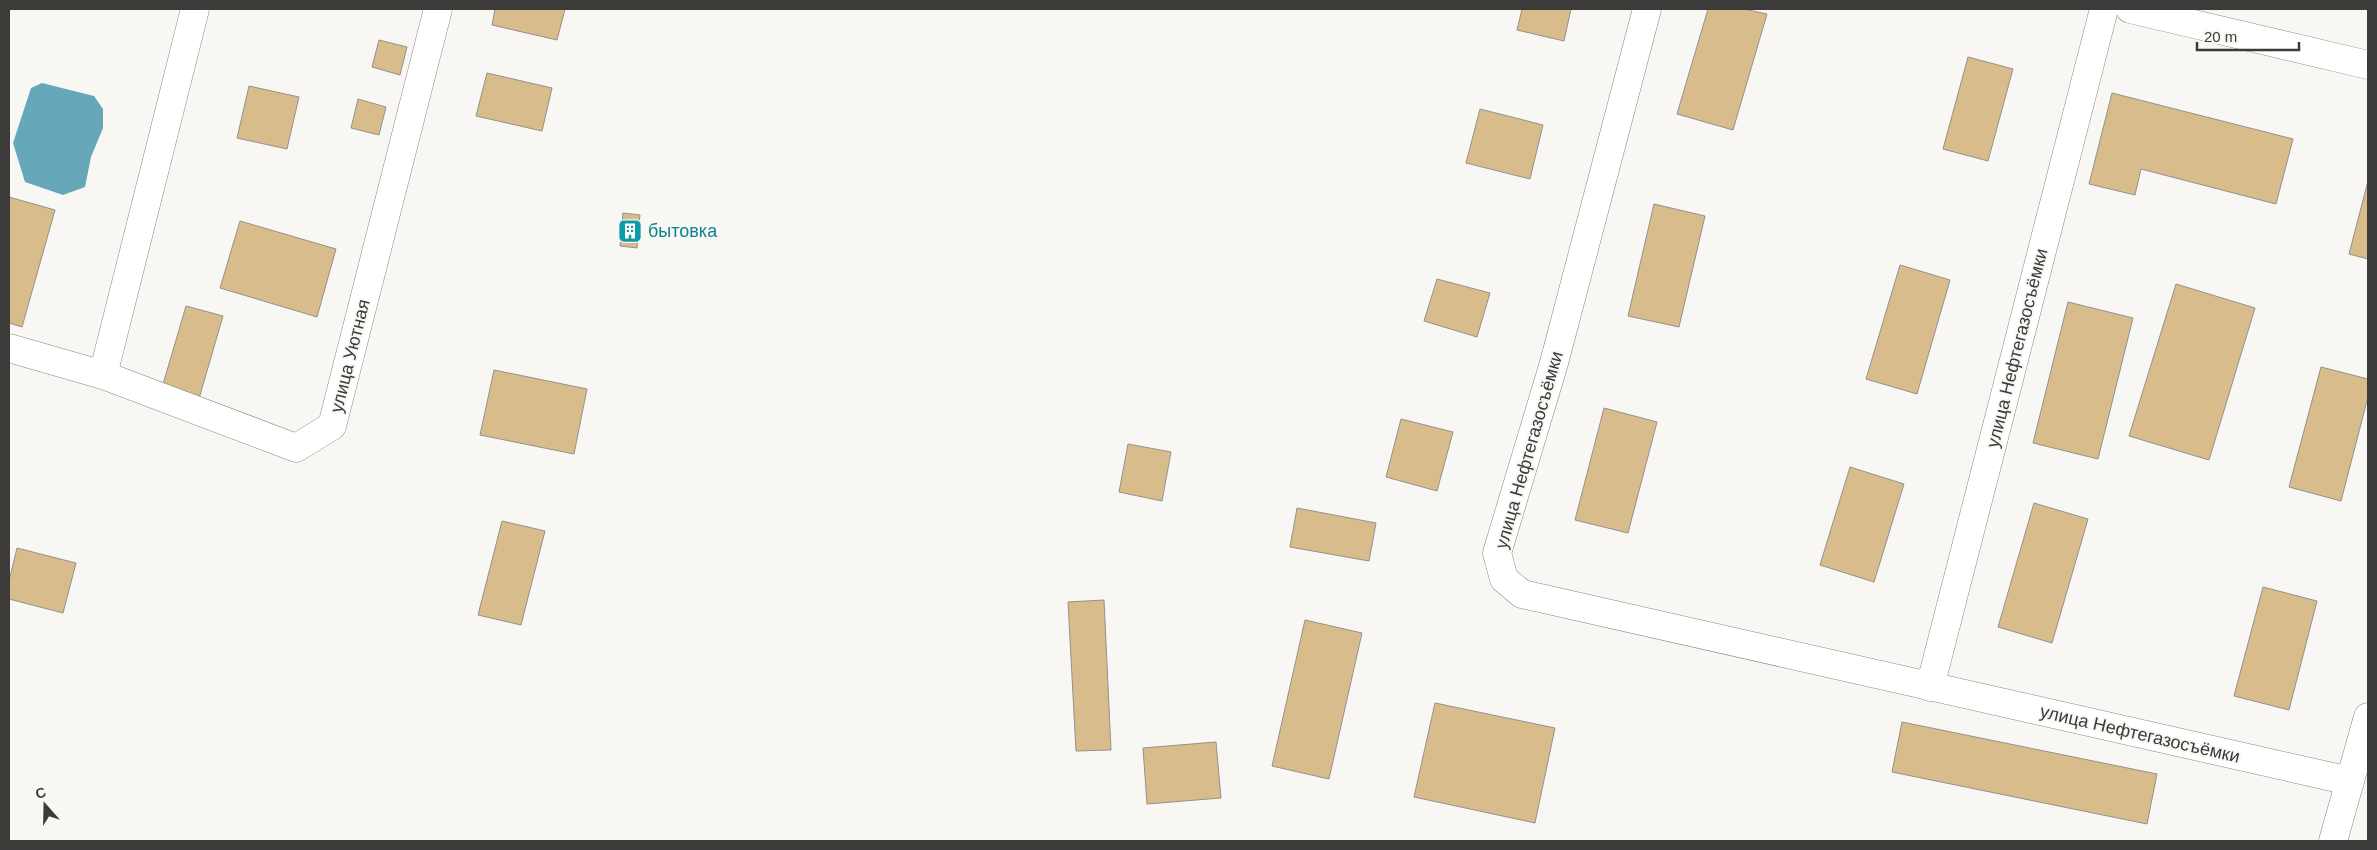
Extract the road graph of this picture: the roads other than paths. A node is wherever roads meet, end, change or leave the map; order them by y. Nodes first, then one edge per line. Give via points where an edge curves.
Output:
1 (195, 9) edge
2 (438, 9) edge
3 (1647, 9) edge
4 (2104, 9) edge
5 (2130, 9) edge
6 (2368, 65) edge
7 (9, 348) edge
8 (103, 375) junction
9 (1930, 687) junction
10 (2368, 717) edge
11 (2350, 781) junction
12 (2333, 841) edge

1 - 8 street
2 - 8 street, улица Уютная via 332,426 296,448
3 - 9 street, улица Нефтегазосъёмки via 1554,362 1497,553 1504,578 1522,594
4 - 9 street, улица Нефтегазосъёмки
5 - 6 street
7 - 8 street, улица Уютная
9 - 11 street, улица Нефтегазосъёмки
10 - 11 street
11 - 12 street

